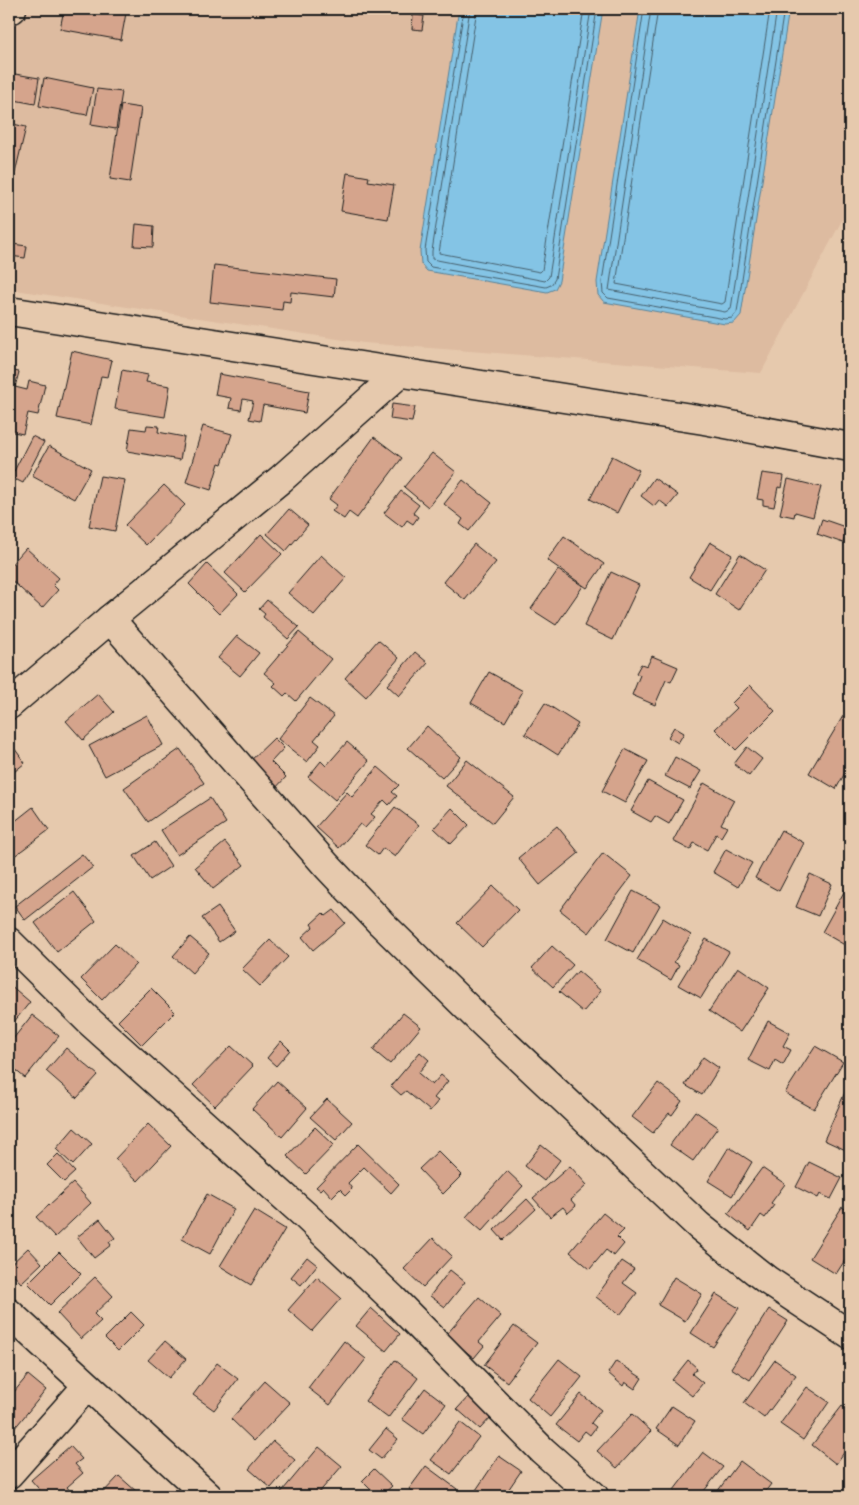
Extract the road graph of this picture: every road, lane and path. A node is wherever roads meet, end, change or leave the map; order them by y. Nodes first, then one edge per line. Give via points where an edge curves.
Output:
1 (12, 9) edge
2 (9, 10) edge
3 (9, 311) edge
4 (400, 373) junction
5 (850, 447) edge
6 (110, 618) junction
7 (9, 705) edge
8 (9, 942) edge
9 (9, 1313) edge
10 (850, 1335) edge
11 (87, 1386) junction
12 (9, 1474) edge
13 (208, 1496) edge
14 (594, 1496) edge

1 - 2 street
3 - 4 street
4 - 5 street via 704,420
4 - 6 street via 281,479
6 - 7 street
6 - 10 street via 327,866 483,1024 699,1226 767,1280
8 - 14 street via 89,1021 307,1217 542,1450
9 - 11 street
11 - 12 street
11 - 13 street

